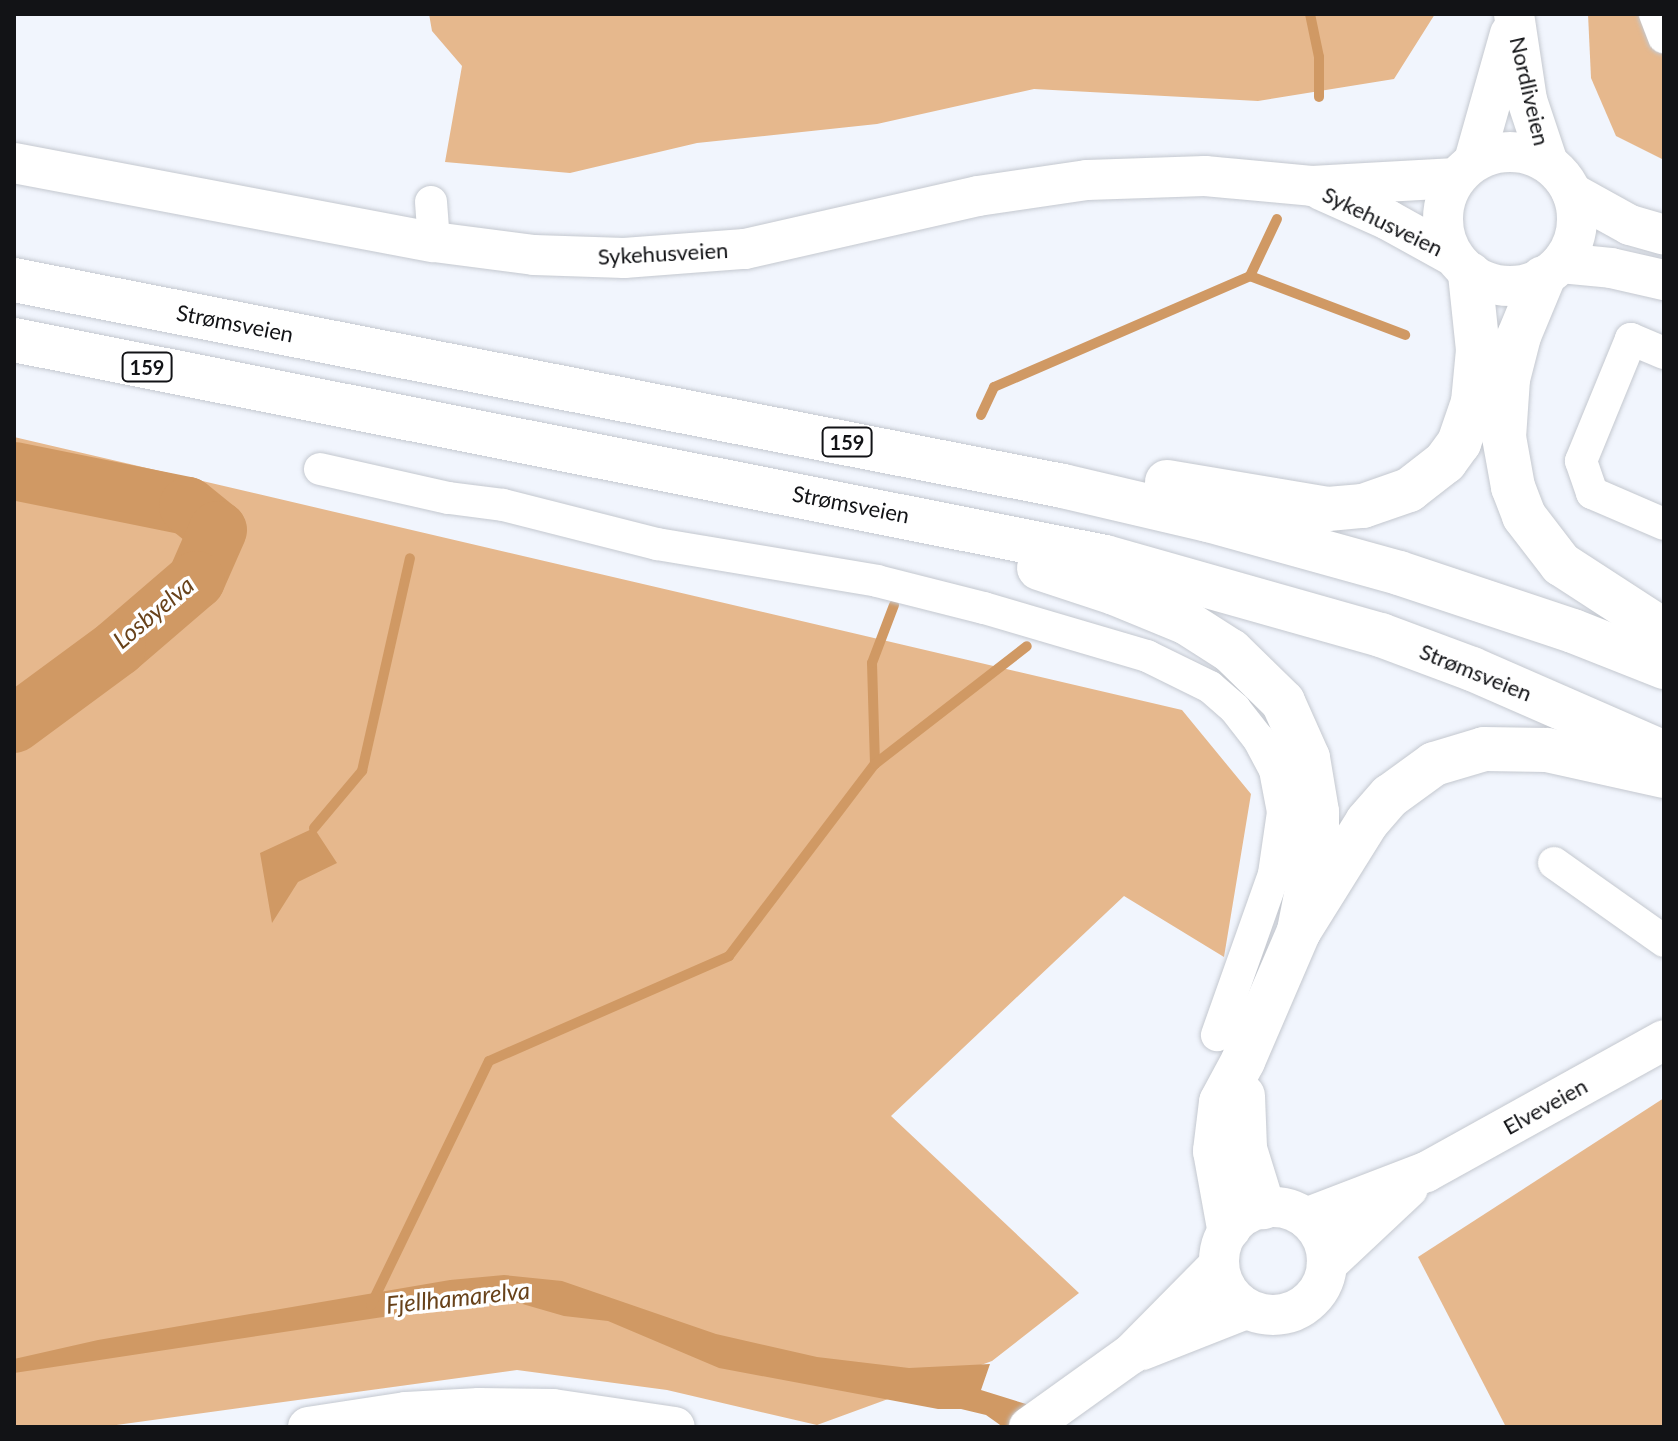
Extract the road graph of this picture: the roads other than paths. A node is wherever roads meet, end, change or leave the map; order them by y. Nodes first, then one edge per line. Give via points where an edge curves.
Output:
1 (1655, 14) edge
2 (1514, 16) edge
3 (1664, 37) edge
4 (14, 163) edge
5 (1465, 169) junction
6 (1560, 178) junction
7 (1312, 186) junction
8 (431, 202) dead end
9 (1664, 235) edge
10 (434, 242) junction
11 (1461, 265) junction
12 (1552, 270) junction
13 (14, 280) edge
14 (1664, 280) edge
15 (98, 296) junction
16 (14, 340) edge
17 (1664, 353) edge
18 (281, 393) junction
19 (320, 469) dead end
20 (1664, 524) edge
21 (1664, 631) edge
22 (1664, 667) edge
23 (1664, 753) edge
24 (1664, 776) edge
25 (1554, 863) dead end
26 (1299, 931) junction
27 (1664, 941) edge
28 (1664, 1040) edge
29 (1230, 1048) junction
30 (1426, 1172) junction
31 (1306, 1218) junction
32 (1237, 1234) junction
33 (1327, 1264) junction
34 (1246, 1309) junction
35 (1131, 1354) junction
36 (1038, 1421) edge
37 (308, 1427) edge
38 (675, 1427) edge

1 - 3 lane
2 - 5 main road, Nordliveien
2 - 6 main road, Nordliveien via 1527,100
4 - 10 main road, Sykehusveien
5 - 6 main road via 1504,151 1519,152
5 - 7 main road, Sykehusveien
5 - 11 main road via 1445,200 1442,225
6 - 9 main road via 1630,225
6 - 12 main road via 1576,207 1575,237
7 - 10 main road, Sykehusveien via 1205,176 1087,180 978,196 745,249 665,257 534,255
7 - 11 main road, Sykehusveien via 1388,220
8 - 10 lane
11 - 12 main road via 1506,286
11 - 15 highway via 1477,321 1477,372 1459,443 1445,462 1409,490 1363,506 1328,509 1212,491 441,338
12 - 14 main road via 1611,268
12 - 21 highway via 1519,336 1508,379 1504,437 1513,487 1524,516 1561,564
13 - 15 highway, Strømsveien / 159
15 - 22 highway, Strømsveien / 159 via 1135,503 1399,573
16 - 18 highway, Strømsveien / 159
17 - 20 lane via 1631,339 1581,461 1592,493
18 - 23 highway, Strømsveien / 159 via 1105,557 1381,635
18 - 26 highway via 1038,568 1187,623 1262,678 1283,702 1308,758 1317,839
19 - 29 lane via 503,505 657,544 877,581 1147,656 1210,687 1258,738 1275,770 1283,812 1274,874
24 - 26 highway via 1547,750 1510,747 1457,755 1408,780 1390,796 1367,822
25 - 27 lane
26 - 29 highway
28 - 30 main road, Elveveien
29 - 32 highway via 1245,1149
30 - 31 main road, Elveveien
30 - 33 main road, Elveveien
31 - 32 main road via 1286,1208
31 - 33 main road via 1322,1238
32 - 34 main road via 1223,1283
32 - 35 main road, Elveveien
33 - 34 main road, Elveveien via 1316,1293 1292,1312
34 - 35 main road, Elveveien
35 - 36 main road, Elveveien
37 - 38 main road via 406,1412 479,1408 553,1409

